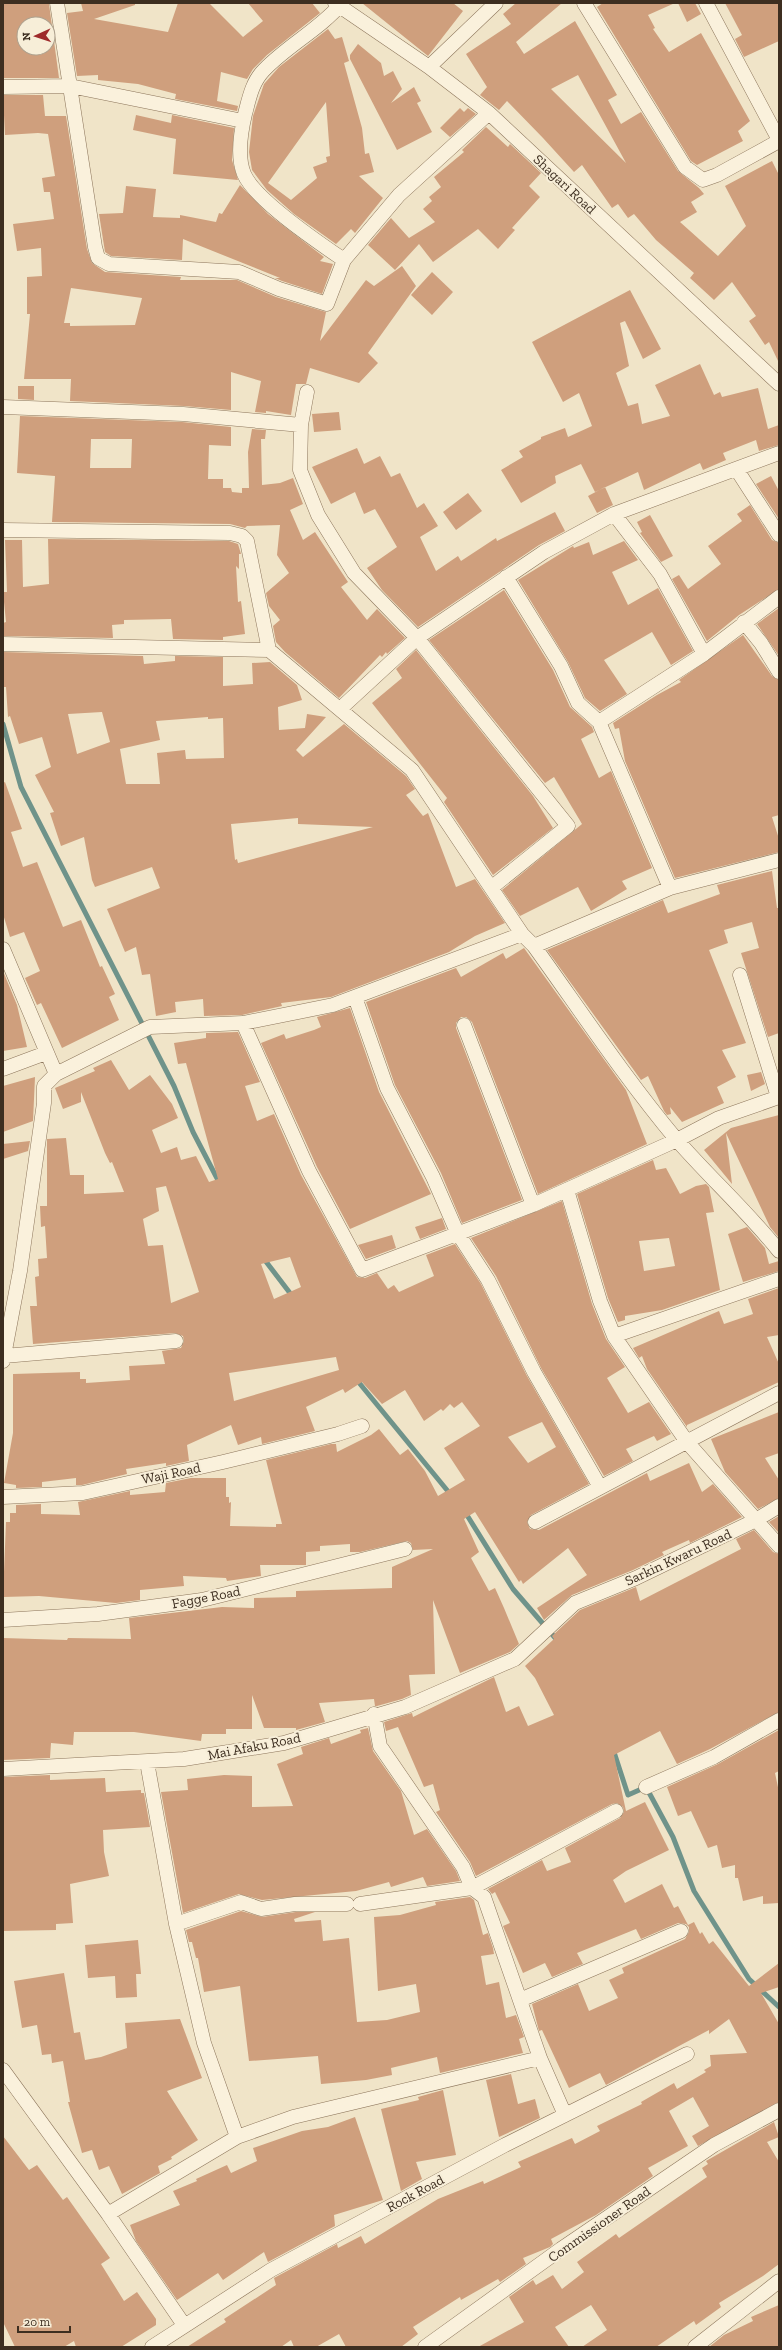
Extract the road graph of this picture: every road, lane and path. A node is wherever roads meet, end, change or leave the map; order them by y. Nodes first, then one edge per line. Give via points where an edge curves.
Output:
1 (57, 3) edge
2 (496, 3) edge
3 (584, 3) edge
4 (706, 3) edge
5 (339, 4) edge
6 (429, 67) junction
7 (70, 86) junction
8 (3, 87) edge
9 (489, 113) junction
10 (243, 121) junction
11 (779, 140) edge
12 (344, 260) junction
13 (779, 384) edge
14 (307, 392) dead end
15 (3, 407) edge
16 (301, 426) junction
17 (779, 453) edge
18 (737, 470) junction
19 (614, 514) junction
20 (3, 530) edge
21 (779, 535) edge
22 (506, 577) junction
23 (779, 597) edge
24 (744, 622) junction
25 (417, 638) junction
26 (3, 644) edge
27 (269, 650) junction
28 (704, 654) junction
29 (779, 672) edge
30 (340, 709) junction
31 (599, 722) junction
32 (779, 860) edge
33 (491, 888) junction
34 (670, 888) junction
35 (522, 934) junction
36 (534, 946) junction
37 (3, 949) edge
38 (740, 975) dead end
39 (355, 997) junction
40 (243, 1023) junction
41 (464, 1025) dead end
42 (46, 1053) junction
43 (3, 1069) edge
44 (56, 1074) junction
45 (779, 1097) edge
46 (677, 1140) junction
47 (567, 1190) junction
48 (533, 1205) junction
49 (457, 1232) junction
50 (773, 1232) edge
51 (779, 1250) edge
52 (779, 1279) edge
53 (614, 1336) junction
54 (176, 1341) dead end
55 (4, 1358) edge
56 (779, 1393) edge
57 (362, 1426) dead end
58 (687, 1442) junction
59 (600, 1487) junction
60 (3, 1497) edge
61 (779, 1506) edge
62 (756, 1520) junction
63 (535, 1522) dead end
64 (779, 1546) edge
65 (405, 1549) dead end
66 (575, 1603) joint
67 (3, 1620) edge
68 (374, 1714) junction
69 (779, 1720) edge
70 (147, 1762) junction
71 (3, 1769) edge
72 (646, 1787) dead end
73 (616, 1812) dead end
74 (472, 1888) junction
75 (176, 1924) junction
76 (681, 1931) dead end
77 (520, 2000) junction
78 (687, 2054) dead end
79 (540, 2058) junction
80 (3, 2070) edge
81 (779, 2110) edge
82 (565, 2115) junction
83 (237, 2137) junction
84 (108, 2214) junction
85 (779, 2281) edge
86 (184, 2325) junction
87 (152, 2347) edge
88 (426, 2347) edge
89 (695, 2347) edge

1 - 7 street
2 - 6 street
3 - 11 street via 686,167 703,180 717,175
4 - 11 street
5 - 6 street, Shagari Road
5 - 10 street via 263,70 251,90
6 - 9 street, Shagari Road
7 - 8 street
7 - 10 street
7 - 12 street via 98,258 109,264 239,272 279,289 327,304
9 - 12 street via 399,195
9 - 13 street, Shagari Road
10 - 12 street via 240,161 252,187 296,227
14 - 16 street
15 - 16 street via 183,414
16 - 25 street via 300,470 318,515 354,573
17 - 18 street
18 - 19 street
18 - 21 street
19 - 22 street via 544,552
19 - 28 street via 660,574
20 - 27 street via 230,533 242,536 247,541
22 - 25 street
22 - 31 street via 561,666 578,703
23 - 24 street
24 - 28 street
24 - 29 street via 761,642
25 - 30 street
25 - 33 street via 568,826
26 - 27 street
27 - 30 street
28 - 31 street
30 - 33 street via 412,770
31 - 34 street
32 - 34 street
33 - 35 street
34 - 36 street
35 - 36 street
35 - 39 street
36 - 46 street
37 - 42 street
38 - 45 street
39 - 40 street via 333,1006
39 - 49 street via 387,1088 433,1178
40 - 44 street via 150,1027
40 - 49 street via 309,1172 362,1270
41 - 48 street
42 - 43 street
42 - 44 street
44 - 55 street via 44,1086 44,1103 20,1271
45 - 46 street via 719,1118
46 - 47 street
46 - 50 street
47 - 48 street
47 - 53 street via 600,1301
48 - 49 street
49 - 59 street via 488,1280 534,1372
50 - 51 street
52 - 53 street
53 - 58 street
54 - 55 street
56 - 58 street
57 - 60 street, Waji Road via 338,1434 83,1493
58 - 59 street
58 - 62 street
59 - 63 street
61 - 62 street, Sarkin Kwaru Road
62 - 64 street
62 - 66 street, Sarkin Kwaru Road via 636,1578
65 - 67 street, Fagge Road via 202,1600 98,1614
66 - 68 street, Mai Afaku Road via 515,1659 405,1707
68 - 70 street, Mai Afaku Road via 284,1742 184,1759
68 - 74 street via 380,1746 463,1867
69 - 72 street via 714,1757
70 - 71 street, Mai Afaku Road
70 - 75 street
73 - 74 street
74 - 75 street via 354,1904 295,1904 261,1909 241,1902
74 - 77 street via 484,1897
75 - 83 street via 204,2043
76 - 77 street
77 - 79 street
78 - 82 street, Rock Road
79 - 82 street
79 - 83 street via 293,2117
80 - 84 street
81 - 88 street, Commissioner Road via 714,2145 561,2249
82 - 86 street, Rock Road via 271,2270
83 - 84 street
84 - 86 street
85 - 89 street
86 - 87 street, Rock Road

